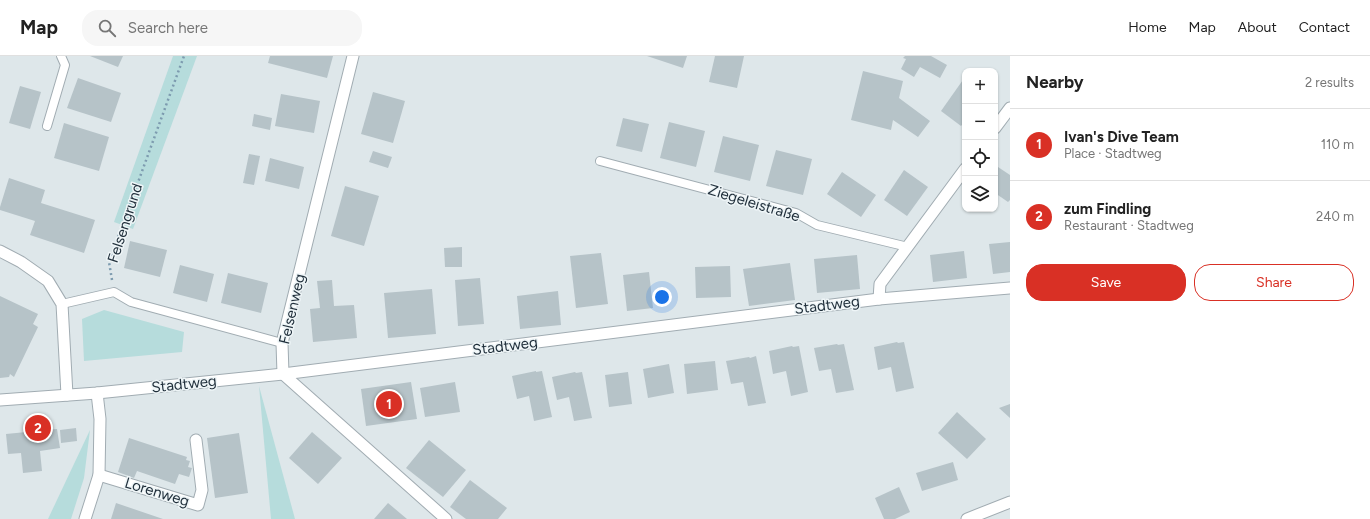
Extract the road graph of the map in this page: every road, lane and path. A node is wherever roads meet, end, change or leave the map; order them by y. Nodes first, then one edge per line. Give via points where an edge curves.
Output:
1 (61, 56) edge
2 (184, 56) edge
3 (354, 56) edge
4 (1010, 108) edge
5 (998, 124) edge
6 (47, 126) dead end
7 (600, 161) dead end
8 (962, 173) edge
9 (908, 247) junction
10 (0, 251) edge
11 (1010, 288) edge
12 (114, 292) junction
13 (879, 299) junction
14 (62, 304) junction
15 (282, 343) junction
16 (283, 374) junction
17 (97, 393) junction
18 (67, 396) junction
19 (0, 400) edge
20 (196, 440) dead end
21 (99, 475) junction
22 (1010, 502) edge
23 (85, 519) edge
24 (446, 519) edge
25 (967, 519) edge

1 - 6 lane via 65,65
2 - 12 path, Felsengrund via 109,262
3 - 15 street, Felsenweg
4 - 5 street
7 - 9 lane, Ziegeleistraße via 796,213 817,225
8 - 9 street
9 - 13 street via 880,284
10 - 14 street via 48,281
11 - 13 street, Stadtweg
12 - 14 lane
12 - 15 lane via 131,302
13 - 16 street, Stadtweg
14 - 18 street
15 - 16 street, Felsenweg
16 - 17 street, Stadtweg
16 - 24 street
17 - 18 street, Stadtweg
17 - 21 street via 100,419
18 - 19 street, Stadtweg
20 - 21 street, Lorenweg via 202,490 198,505
21 - 23 street
22 - 25 street

